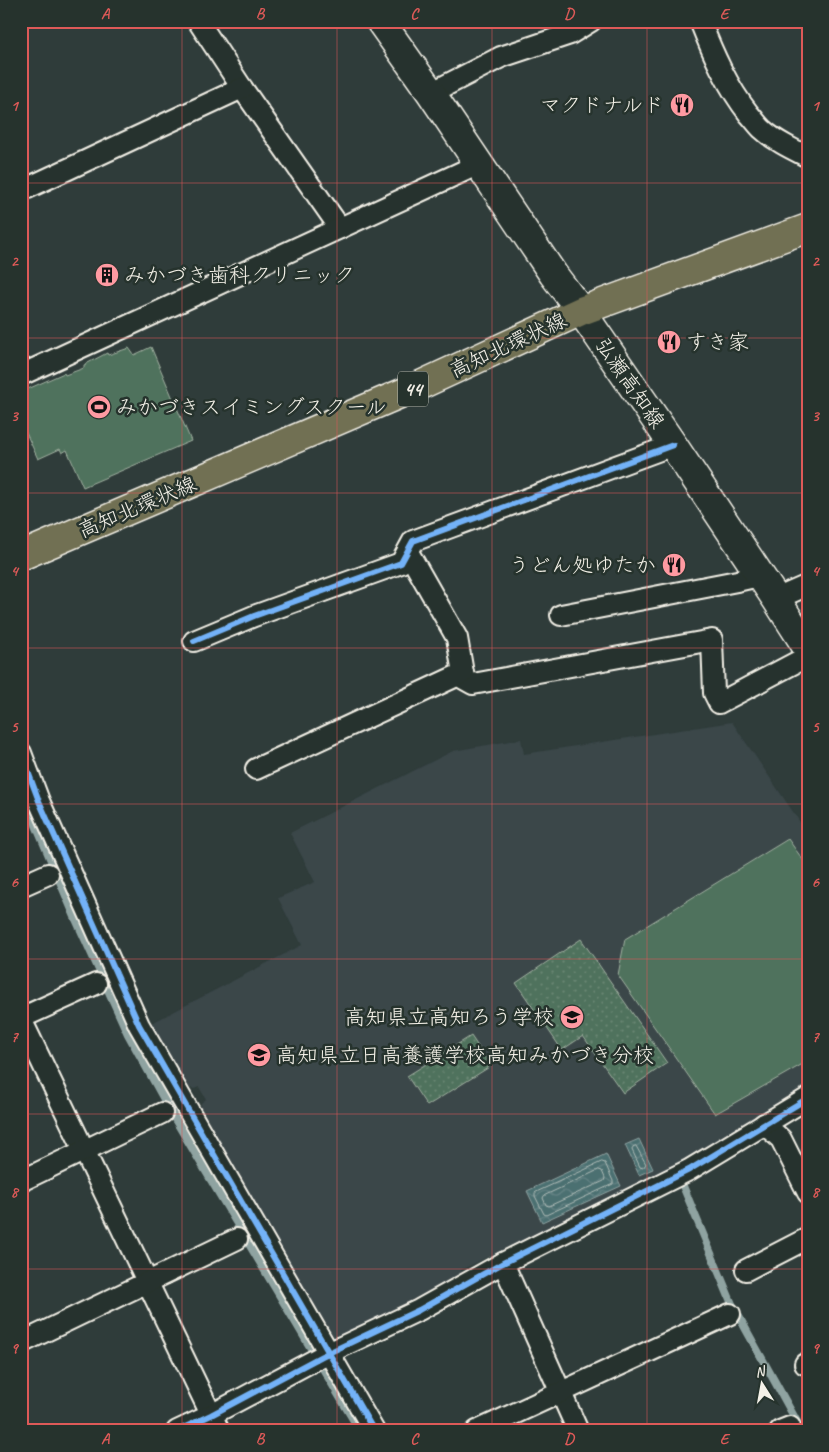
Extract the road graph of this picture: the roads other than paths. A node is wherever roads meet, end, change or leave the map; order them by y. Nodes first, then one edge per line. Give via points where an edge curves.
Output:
1 (198, 21) edge
2 (380, 21) edge
3 (591, 21) edge
4 (700, 21) edge
5 (242, 88) junction
6 (431, 93) junction
7 (808, 158) edge
8 (479, 164) junction
9 (21, 191) edge
10 (340, 228) junction
11 (808, 228) edge
12 (581, 311) junction
13 (21, 375) edge
14 (673, 445) junction
15 (408, 552) junction
16 (21, 556) edge
17 (759, 576) junction
18 (808, 585) edge
19 (776, 599) junction
20 (561, 616) dead end
21 (194, 641) dead end
22 (808, 650) edge
23 (808, 656) edge
24 (463, 673) junction
25 (21, 753) edge
26 (256, 769) dead end
27 (48, 874) dead end
28 (21, 886) edge
29 (96, 984) dead end
30 (21, 1019) edge
31 (808, 1098) edge
32 (162, 1113) dead end
33 (764, 1124) junction
34 (84, 1151) junction
35 (21, 1181) edge
36 (808, 1193) edge
37 (808, 1238) edge
38 (237, 1239) dead end
39 (503, 1263) junction
40 (746, 1270) dead end
41 (147, 1282) junction
42 (730, 1314) dead end
43 (21, 1344) edge
44 (321, 1357) junction
45 (561, 1392) junction
46 (215, 1423) edge
47 (177, 1431) edge
48 (374, 1431) edge
49 (477, 1431) edge
50 (578, 1431) edge

1 - 5 street
2 - 6 main road, 弘瀬高知線
3 - 6 street via 570,34 501,57
4 - 7 street via 728,84 740,102 761,128
5 - 9 street
5 - 10 street
6 - 8 main road, 弘瀬高知線
8 - 10 street
8 - 12 main road, 弘瀬高知線
10 - 13 street
11 - 12 main road, 高知北環状線 / 44
12 - 14 main road, 弘瀬高知線
12 - 16 main road, 高知北環状線 / 44 via 414,388
14 - 15 street via 414,541
14 - 17 main road, 弘瀬高知線
15 - 21 street via 401,563
15 - 24 street via 457,638
17 - 19 main road, 弘瀬高知線
17 - 20 street
18 - 19 street
19 - 22 main road, 弘瀬高知線
23 - 24 street via 720,703 714,693 712,640 473,684 464,679
24 - 26 street
25 - 44 street via 39,802 139,1025
27 - 28 street
29 - 30 street
30 - 34 street
31 - 33 street
32 - 34 street
33 - 36 street via 781,1139
33 - 39 street via 689,1170
34 - 35 street
34 - 41 street
37 - 40 street
38 - 41 street
39 - 44 street via 419,1310
39 - 45 street
41 - 43 street
41 - 46 street
42 - 45 street
44 - 46 street
44 - 48 street
45 - 49 street
45 - 50 street
46 - 47 street

